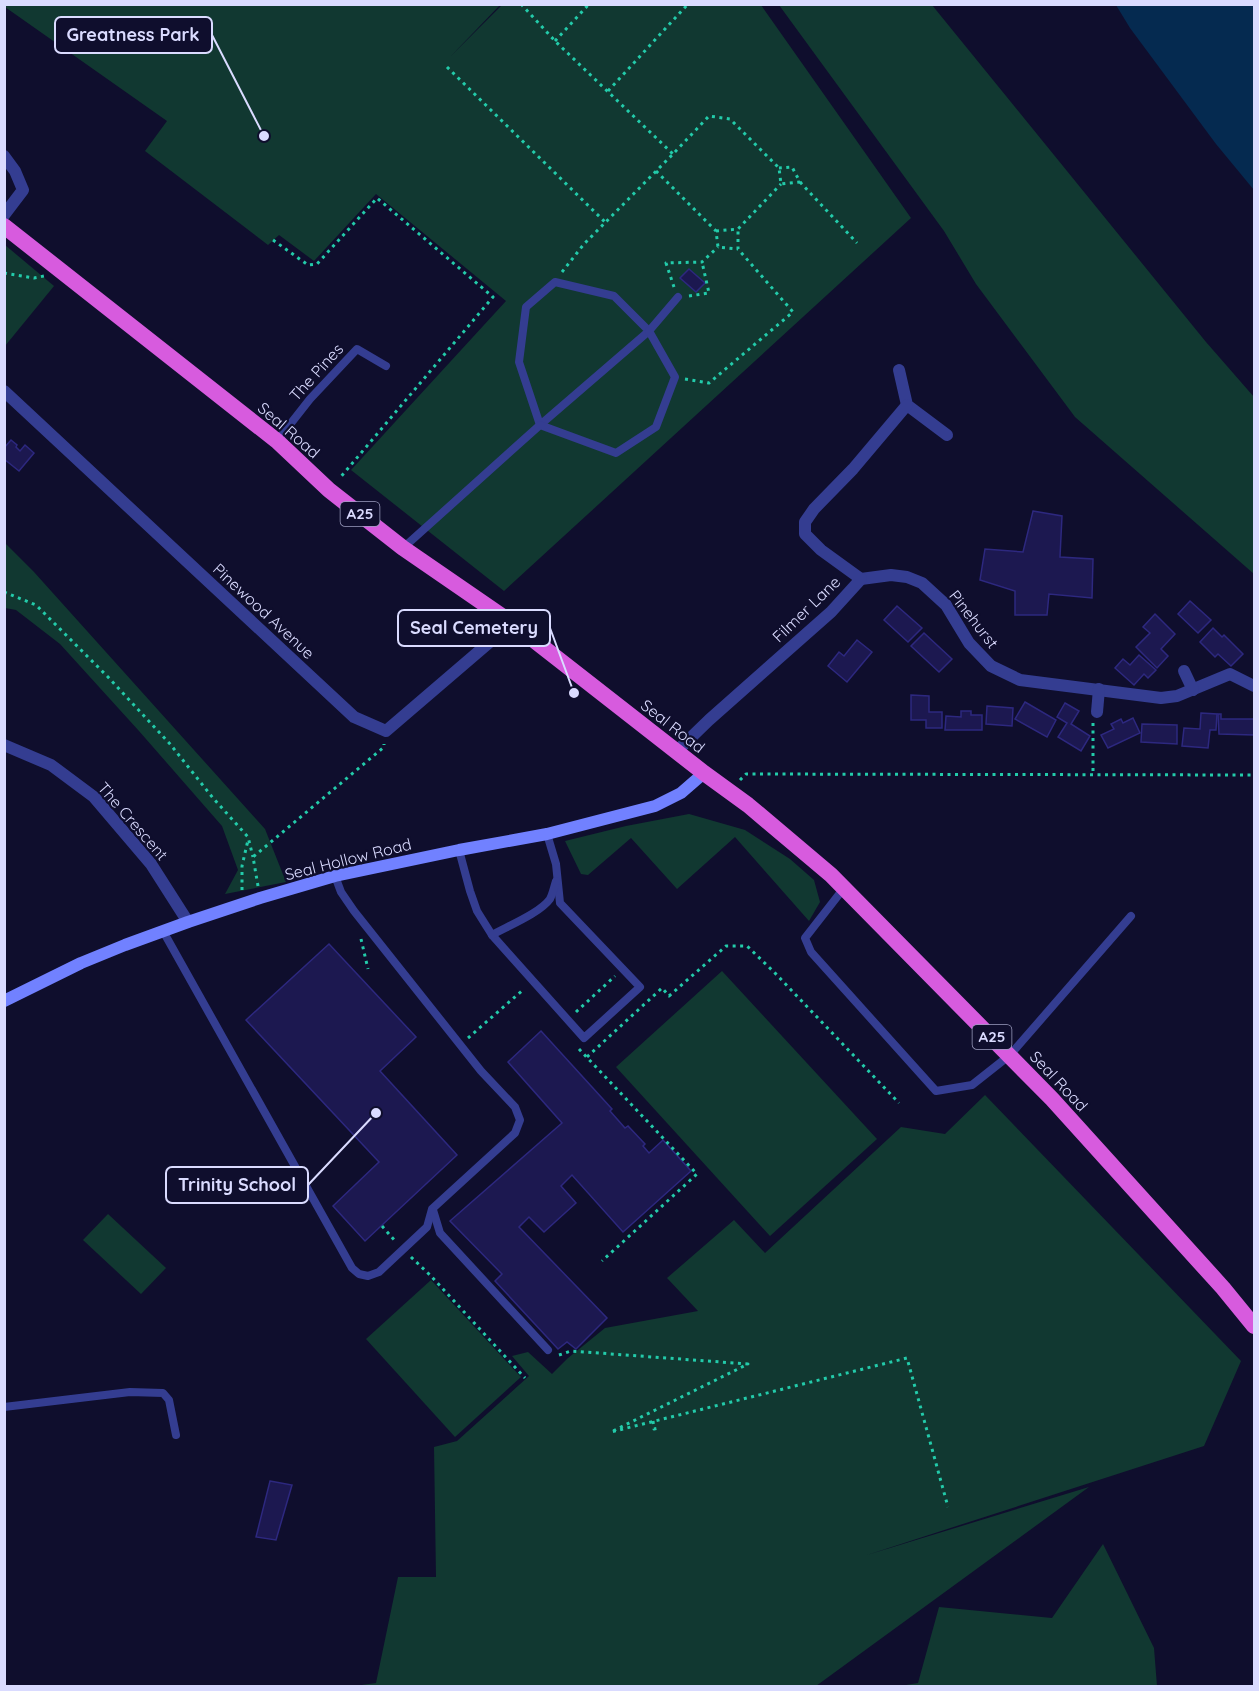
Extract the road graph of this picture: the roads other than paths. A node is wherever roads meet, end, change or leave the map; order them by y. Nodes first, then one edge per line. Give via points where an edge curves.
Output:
1 (4, 156) edge
2 (4, 215) edge
3 (4, 226) edge
4 (678, 297) road end
5 (649, 330) junction
6 (386, 366) dead end
7 (899, 370) dead end
8 (4, 391) edge
9 (907, 405) junction
10 (540, 425) junction
11 (946, 435) dead end
12 (277, 441) junction
13 (403, 548) junction
14 (861, 579) junction
15 (512, 623) junction
16 (1184, 671) dead end
17 (1254, 686) edge
18 (1099, 689) junction
19 (1193, 690) junction
20 (1097, 712) road end
21 (4, 744) edge
22 (677, 752) junction
23 (704, 773) junction
24 (547, 834) junction
25 (459, 850) junction
26 (335, 876) junction
27 (556, 877) junction
28 (844, 888) junction
29 (1131, 916) dead end
30 (188, 922) junction
31 (163, 931) junction
32 (492, 934) junction
33 (6, 999) edge
34 (1010, 1055) junction
35 (432, 1209) junction
36 (1254, 1326) edge
37 (548, 1350) road end
38 (4, 1407) edge
39 (176, 1435) dead end

1 - 2 street via 22,190
3 - 12 highway, Seal Road / A25
4 - 5 lane
5 - 10 lane
5 - 10 lane via 675,377 656,427 616,453
5 - 10 lane via 614,296 555,282 526,307 519,362
6 - 12 lane, The Pines via 357,349
7 - 9 street
8 - 15 street, Pinewood Avenue via 354,717 386,731
9 - 11 street
9 - 14 street, Filmer Lane via 805,522 805,534
10 - 13 lane
12 - 13 highway, Seal Road / A25 via 329,490
13 - 15 highway, Seal Road / A25
14 - 18 street, Pinehurst via 891,575 922,583 945,605 969,643 991,666 1020,680
14 - 22 street, Filmer Lane via 831,612
15 - 22 highway, Seal Road / A25
16 - 19 street
17 - 19 street, Pinehurst via 1230,674
18 - 19 street, Pinehurst via 1161,698
18 - 20 street
21 - 30 street, The Crescent via 51,765 94,797 151,864
22 - 23 highway, Seal Road / A25
23 - 24 main road, Seal Hollow Road via 681,793 655,806
23 - 28 highway, Seal Road / A25
24 - 25 main road, Seal Hollow Road
24 - 27 lane
25 - 26 main road, Seal Hollow Road
25 - 32 lane via 477,911
26 - 30 main road, Seal Hollow Road
26 - 35 lane via 354,911 481,1071 515,1107 520,1120 515,1133
27 - 32 lane via 548,901
27 - 32 lane via 560,903 640,987 584,1038
28 - 34 highway, Seal Road / A25
28 - 34 lane via 805,938 811,952 936,1091 972,1085
29 - 34 lane
30 - 31 main road, Seal Hollow Road
31 - 33 main road, Seal Hollow Road via 81,963
31 - 35 lane via 352,1268 368,1276 379,1272 427,1227
34 - 36 highway, Seal Road / A25
35 - 37 lane via 440,1233
38 - 39 lane via 156,1392 169,1400

